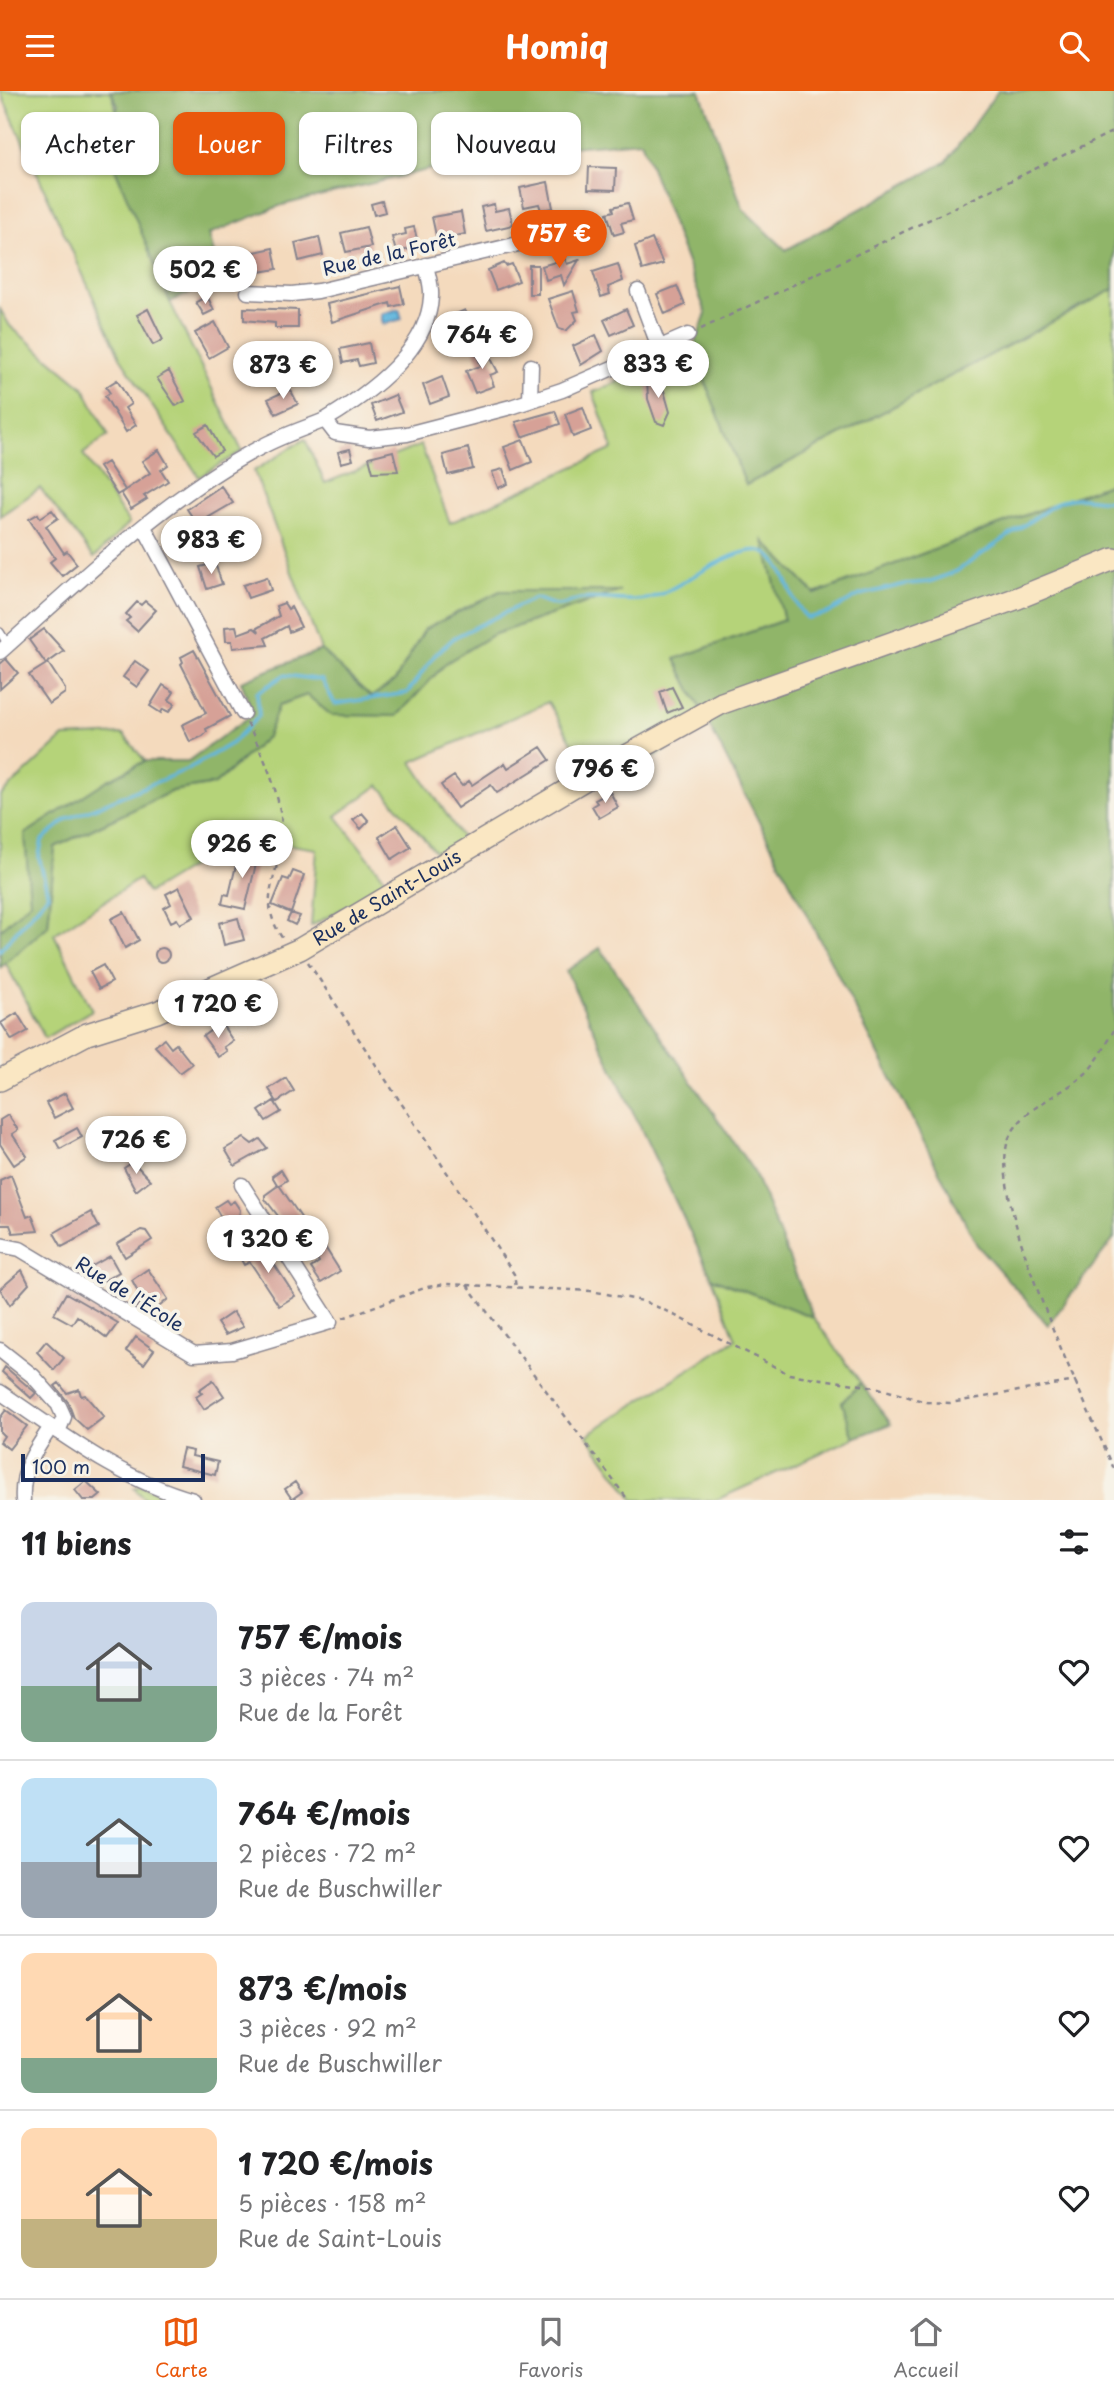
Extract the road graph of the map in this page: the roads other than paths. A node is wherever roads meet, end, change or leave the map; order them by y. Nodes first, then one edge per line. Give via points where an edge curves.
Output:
1 (578, 230) dead end
2 (426, 265) junction
3 (638, 291) dead end
4 (248, 292) dead end
5 (688, 335) road end
6 (659, 347) junction
7 (531, 366) dead end
8 (530, 400) junction
9 (325, 420) junction
10 (144, 527) junction
11 (1114, 559) edge
12 (3, 643) edge
13 (244, 716) road end
14 (0, 1080) edge
15 (242, 1185) dead end
16 (0, 1245) edge
17 (0, 1350) edge
18 (0, 1392) edge
19 (54, 1430) junction
20 (23, 1500) edge
21 (193, 1500) edge

1 - 2 street, Rue de la Forêt
2 - 4 street, Rue de la Forêt via 302,294
2 - 9 street via 430,305 414,342 374,386
3 - 6 street
5 - 6 street
6 - 8 street
7 - 8 street
8 - 9 street via 407,434 369,439 335,433
9 - 10 street via 250,453
10 - 12 street
10 - 13 street
11 - 14 street, Rue de Saint-Louis via 1018,598 722,703 297,951 157,1012 87,1034
15 - 16 street, Rue de l'École via 330,1322 232,1351 194,1355 20,1249
17 - 19 street via 33,1376 57,1404 64,1417
18 - 19 street
19 - 20 street via 27,1464
19 - 21 street via 145,1483

